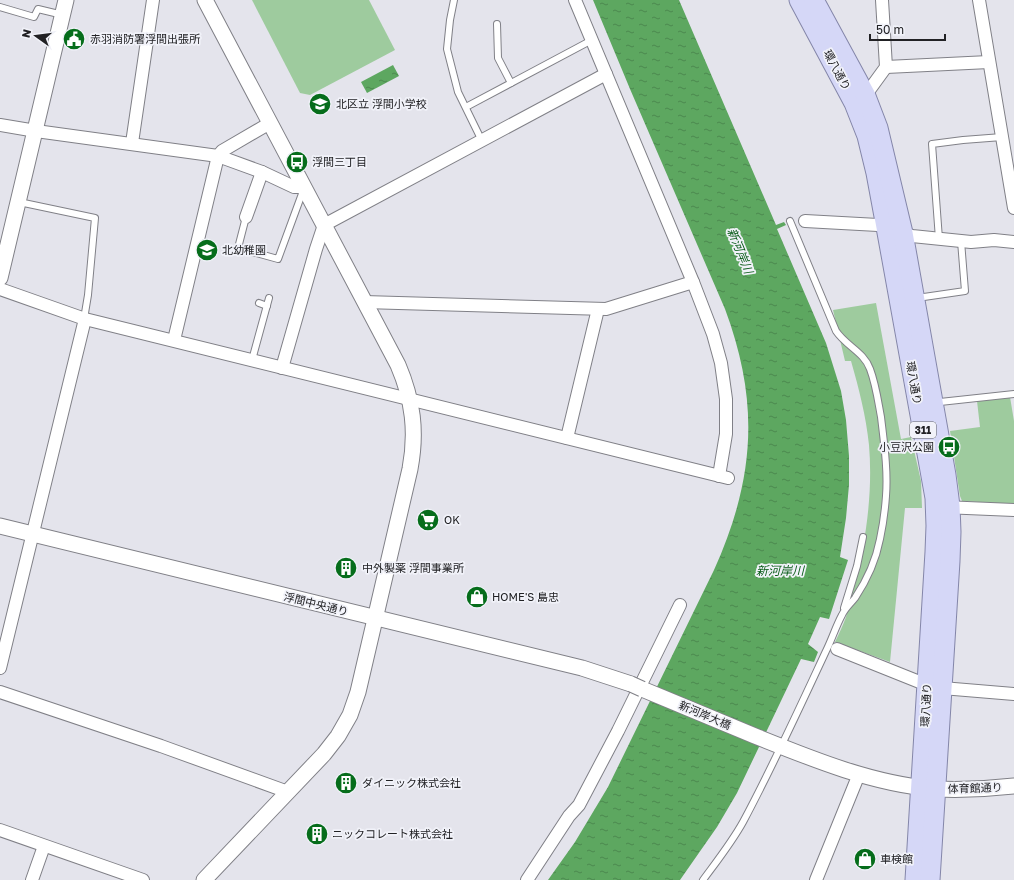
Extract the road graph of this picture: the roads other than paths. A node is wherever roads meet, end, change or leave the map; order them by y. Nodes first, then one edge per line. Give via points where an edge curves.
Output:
1 (66, 0) edge
2 (153, 0) edge
3 (205, 0) edge
4 (454, 0) edge
5 (575, 0) edge
6 (799, 0) edge
7 (814, 0) edge
8 (882, 0) edge
9 (979, 0) edge
10 (0, 7) edge
11 (63, 15) junction
12 (497, 24) dead end
13 (592, 40) junction
14 (989, 62) junction
15 (886, 67) junction
16 (606, 74) junction
17 (511, 83) junction
18 (865, 94) junction
19 (466, 107) junction
20 (270, 123) junction
21 (0, 125) edge
22 (36, 131) junction
23 (1002, 136) junction
24 (482, 141) junction
25 (132, 143) junction
26 (218, 156) junction
27 (262, 172) junction
28 (304, 187) junction
29 (18, 202) junction
30 (1014, 208) edge
31 (246, 216) joint
32 (790, 220) dead end
33 (805, 221) dead end
34 (324, 225) junction
35 (895, 230) junction
36 (939, 239) junction
37 (961, 241) junction
38 (1014, 242) edge
39 (0, 278) edge
40 (693, 282) junction
41 (0, 289) edge
42 (269, 298) dead end
43 (914, 298) junction
44 (364, 302) junction
45 (259, 303) dead end
46 (267, 306) junction
47 (598, 309) junction
48 (85, 319) junction
49 (174, 340) junction
50 (252, 360) junction
51 (282, 368) junction
52 (1014, 394) edge
53 (410, 400) junction
54 (940, 402) dead end
55 (567, 438) junction
56 (943, 507) junction
57 (1014, 510) edge
58 (0, 526) edge
59 (33, 534) junction
60 (863, 537) dead end
61 (680, 605) dead end
62 (843, 613) junction
63 (375, 618) junction
64 (837, 649) dead end
65 (0, 668) edge
66 (631, 684) joint
67 (935, 686) junction
68 (0, 692) edge
69 (1014, 694) edge
70 (780, 746) junction
71 (859, 774) junction
72 (1014, 786) edge
73 (928, 788) junction
74 (288, 792) junction
75 (0, 830) edge
76 (44, 846) junction
77 (32, 880) edge
78 (142, 880) edge
79 (204, 880) edge
80 (527, 880) edge
81 (703, 880) edge
82 (816, 880) edge
83 (916, 880) edge
84 (930, 880) edge

1 - 11 street
2 - 25 street
3 - 20 street
4 - 19 lane via 447,49 458,92
5 - 13 street
6 - 35 main road, 環八通り / 311 via 854,103 867,136
7 - 18 main road, 環八通り / 311
8 - 15 street
9 - 14 street
10 - 11 lane via 34,17 38,9
11 - 22 street
12 - 17 lane via 498,58
13 - 16 street
13 - 17 lane
14 - 15 street
14 - 23 street
15 - 18 street
16 - 24 street
16 - 40 street
17 - 19 lane
18 - 35 main road, 環八通り / 311 via 878,128
19 - 24 lane
20 - 26 street via 222,151
20 - 28 street
21 - 22 street
22 - 25 street
22 - 29 street
23 - 30 street
23 - 36 lane via 932,144
24 - 34 street
25 - 26 street
26 - 27 street
26 - 49 street
27 - 28 street via 294,187
27 - 31 street
28 - 31 lane via 278,259 238,248
28 - 34 street
29 - 39 street
29 - 48 lane via 95,218
32 - 62 lane via 836,331 863,357 870,369 883,436 886,497 880,540 866,580
33 - 35 street via 878,225
34 - 44 street
34 - 51 street
35 - 36 street via 912,236
35 - 43 main road, 環八通り / 311
35 - 56 main road, 環八通り / 311 via 935,498
36 - 37 street
37 - 38 street
37 - 43 lane via 965,291
40 - 47 street via 606,309
40 - 55 street via 721,363 726,399 724,477
41 - 48 street
42 - 46 lane
43 - 56 main road, 環八通り / 311 via 946,475
44 - 47 street
44 - 53 street via 398,365
45 - 46 lane
46 - 50 lane
47 - 55 street
48 - 49 street
48 - 59 street
49 - 50 street
50 - 51 street
51 - 53 street
52 - 54 lane
53 - 55 street
53 - 63 street via 413,425 412,458
56 - 57 street
56 - 67 main road, 環八通り / 311 via 951,532 950,561
58 - 59 street, 浮間中央通り
59 - 63 street, 浮間中央通り
59 - 65 street
60 - 62 lane
61 - 80 street via 579,805
62 - 70 lane
63 - 66 street, 浮間中央通り via 582,668
63 - 74 street via 358,692 350,715 324,754
64 - 67 street
66 - 70 street, 新河岸大橋, bridge
67 - 69 street
67 - 73 main road, 環八通り / 311
68 - 74 street
70 - 71 street, 新河岸大橋
70 - 81 lane via 742,823
71 - 73 street, 体育館通り
71 - 82 street
72 - 73 street, 体育館通り
73 - 83 main road, 環八通り / 311
73 - 84 main road, 環八通り / 311
74 - 79 street
75 - 76 street
76 - 77 street
76 - 78 street

